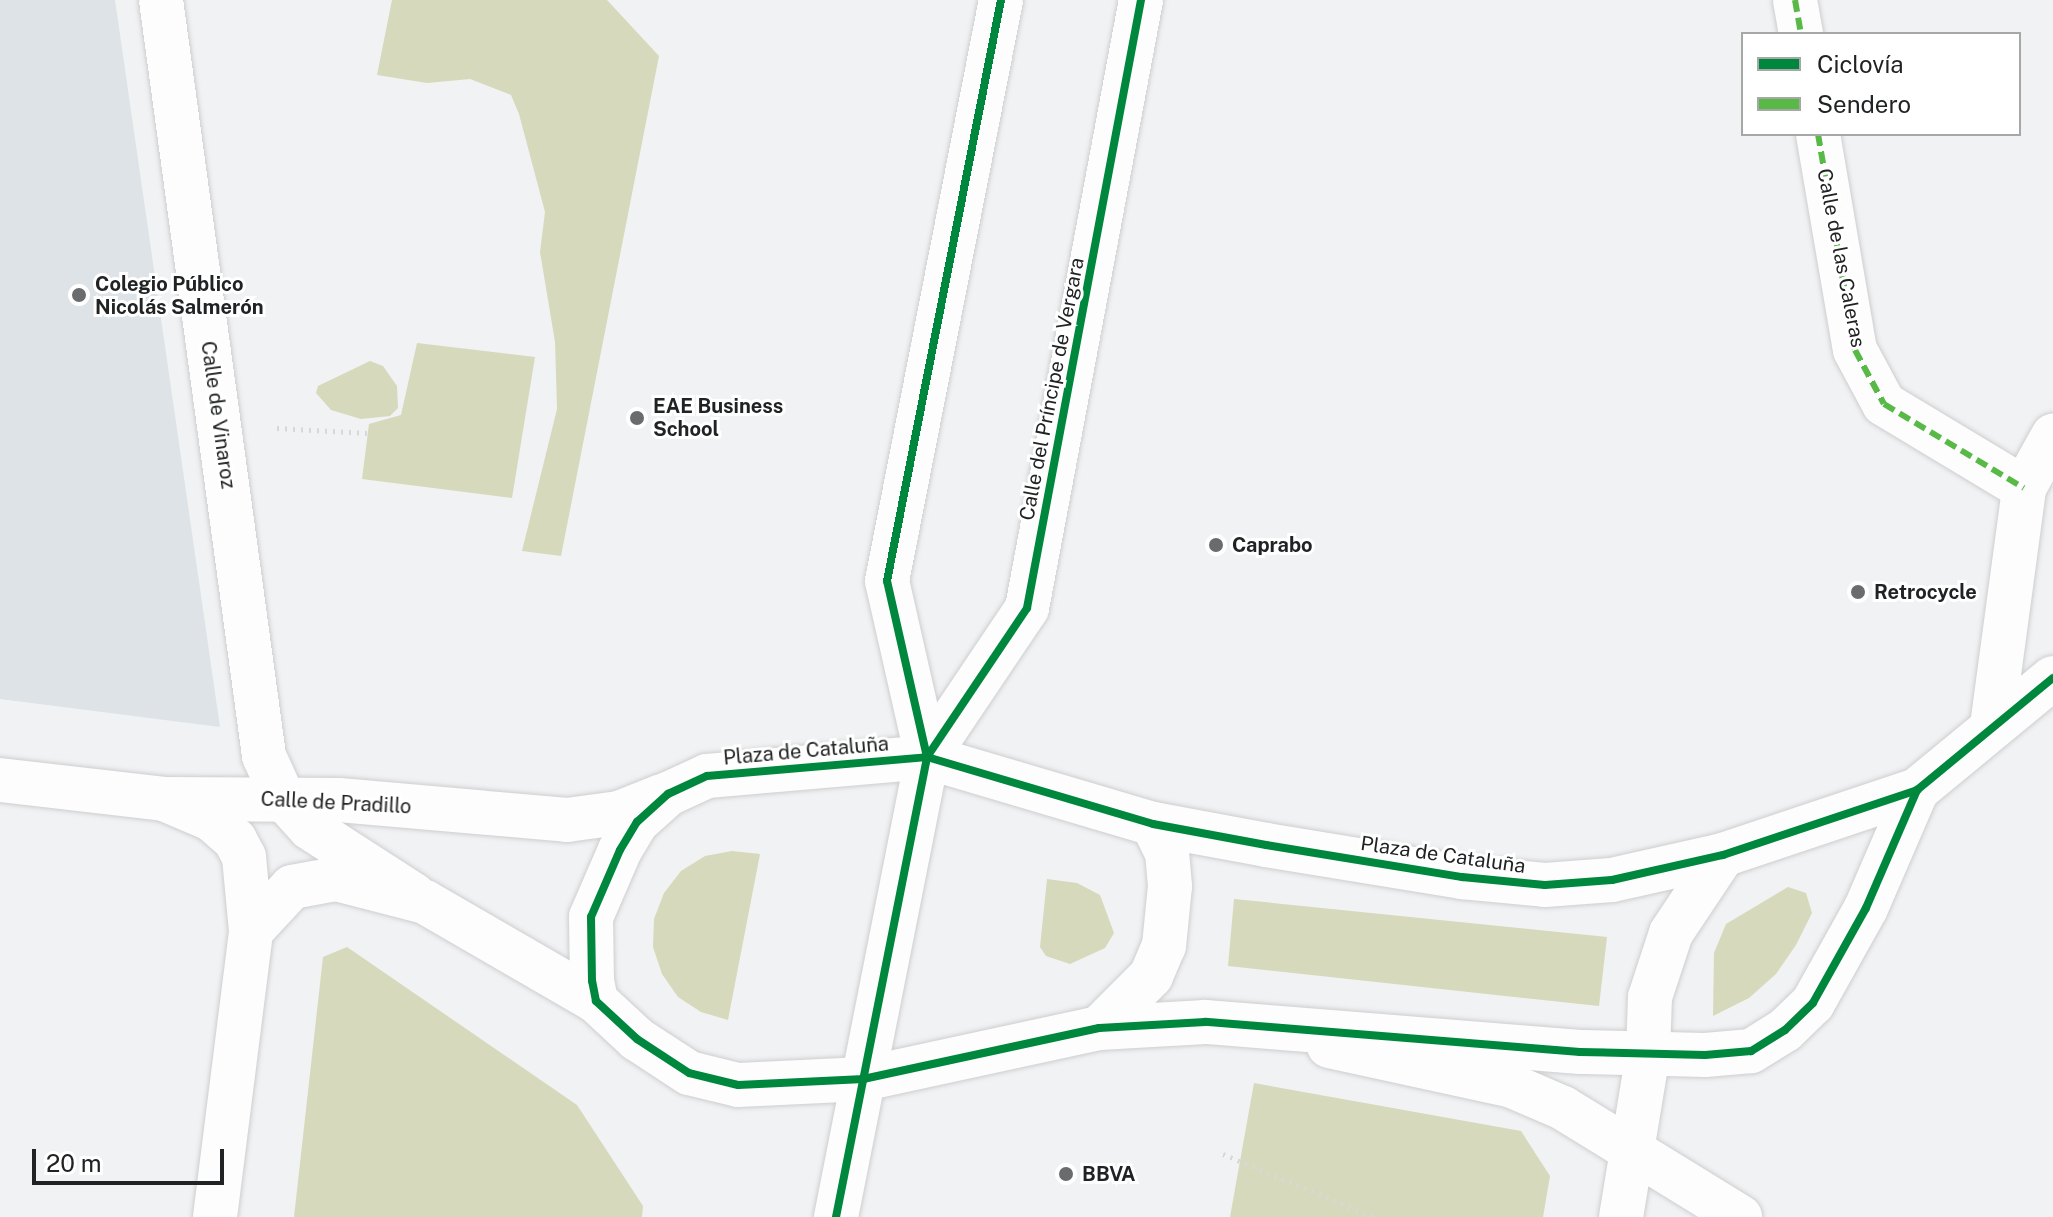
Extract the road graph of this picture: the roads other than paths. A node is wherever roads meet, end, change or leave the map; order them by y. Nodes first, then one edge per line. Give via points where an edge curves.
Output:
1 (161, 0) edge
2 (1001, 0) edge
3 (1141, 0) edge
4 (1795, 0) edge
5 (1801, 32) edge
6 (1818, 136) edge
7 (2053, 436) edge
8 (2024, 488) junction
9 (2048, 689) edge
10 (1992, 726) junction
11 (927, 757) junction
12 (0, 780) edge
13 (1917, 790) junction
14 (668, 794) junction
15 (283, 798) junction
16 (164, 799) junction
17 (1153, 824) junction
18 (1723, 855) junction
19 (425, 902) junction
20 (251, 931) junction
21 (596, 1001) junction
22 (1236, 1025) junction
23 (1099, 1028) junction
24 (1648, 1054) junction
25 (864, 1079) junction
26 (1634, 1148) junction
27 (215, 1217) edge
28 (836, 1217) edge
29 (1621, 1217) edge
30 (1740, 1217) edge

1 - 15 street, Calle de Vinaroz via 259,736
2 - 11 street, Calle del Príncipe de Vergara via 887,581
3 - 11 street, Calle del Príncipe de Vergara via 1027,608
4 - 5 street
6 - 8 street, Calle de las Caleras via 1855,350 1884,404
7 - 8 street
8 - 10 street
9 - 10 street
10 - 13 street
11 - 14 street, Plaza de Cataluña via 707,776
11 - 17 street, Plaza de Cataluña
11 - 25 street, Calle del Príncipe de Vergara
12 - 16 street, Calle de Pradillo
13 - 18 street, Plaza de Cataluña
13 - 24 street via 1866,908 1813,1003 1795,1021 1751,1051
14 - 15 street, Calle de Pradillo via 619,813 567,820
14 - 21 street, Plaza de Cataluña via 637,822 602,884 591,917
15 - 16 street, Calle de Pradillo
15 - 19 street via 310,828
16 - 20 street via 211,819 235,840 244,857
17 - 18 street, Plaza de Cataluña via 1462,877 1545,885 1612,880
17 - 23 street via 1167,853 1170,886 1164,946 1151,976
18 - 24 street via 1671,933 1650,997
19 - 20 street via 358,883 304,881 283,892
19 - 21 street
20 - 27 street
21 - 25 street via 637,1039 689,1073 738,1085
22 - 23 street
22 - 24 street
22 - 26 street via 1512,1086
23 - 25 street
24 - 26 street
25 - 28 street, Calle del Príncipe de Vergara
26 - 29 street
26 - 30 street

